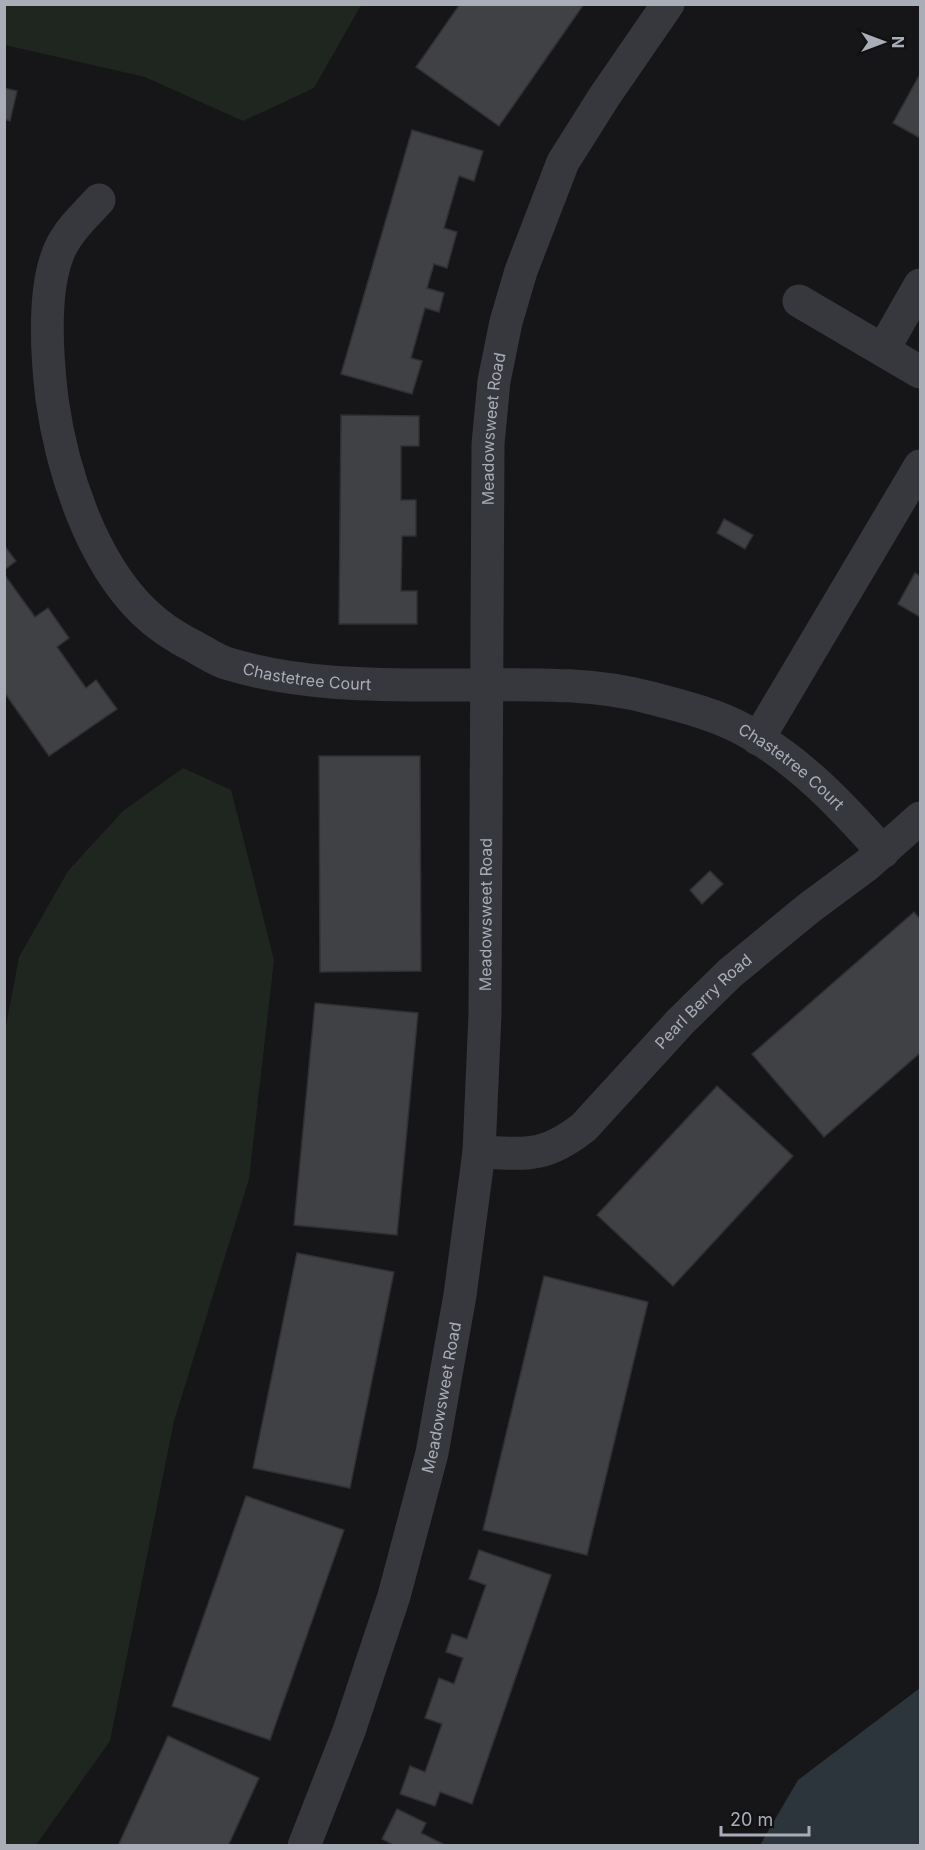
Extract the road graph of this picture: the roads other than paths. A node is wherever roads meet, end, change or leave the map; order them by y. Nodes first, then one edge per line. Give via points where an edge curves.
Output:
1 (668, 4) edge
2 (99, 200) dead end
3 (921, 285) edge
4 (799, 301) dead end
5 (883, 350) junction
6 (921, 372) edge
7 (921, 466) edge
8 (487, 684) junction
9 (758, 739) junction
10 (921, 818) edge
11 (883, 852) junction
12 (479, 1152) junction
13 (304, 1845) edge

1 - 8 street, Meadowsweet Road via 563,162 506,322 494,381 488,444
2 - 8 street, Chastetree Court via 77,222 60,250 50,286 49,374 73,490 116,578 144,611 177,638 226,664 286,676 354,683
3 - 5 street
4 - 5 street
5 - 6 street
7 - 9 street
8 - 9 street, Chastetree Court via 602,689 648,697 694,710
8 - 12 street, Meadowsweet Road via 485,1014
9 - 11 street, Chastetree Court via 803,769
10 - 11 street, Pearl Berry Road
11 - 12 street, Pearl Berry Road via 730,973 568,1140 534,1153
12 - 13 street, Meadowsweet Road via 460,1295 432,1453 394,1596 350,1731

